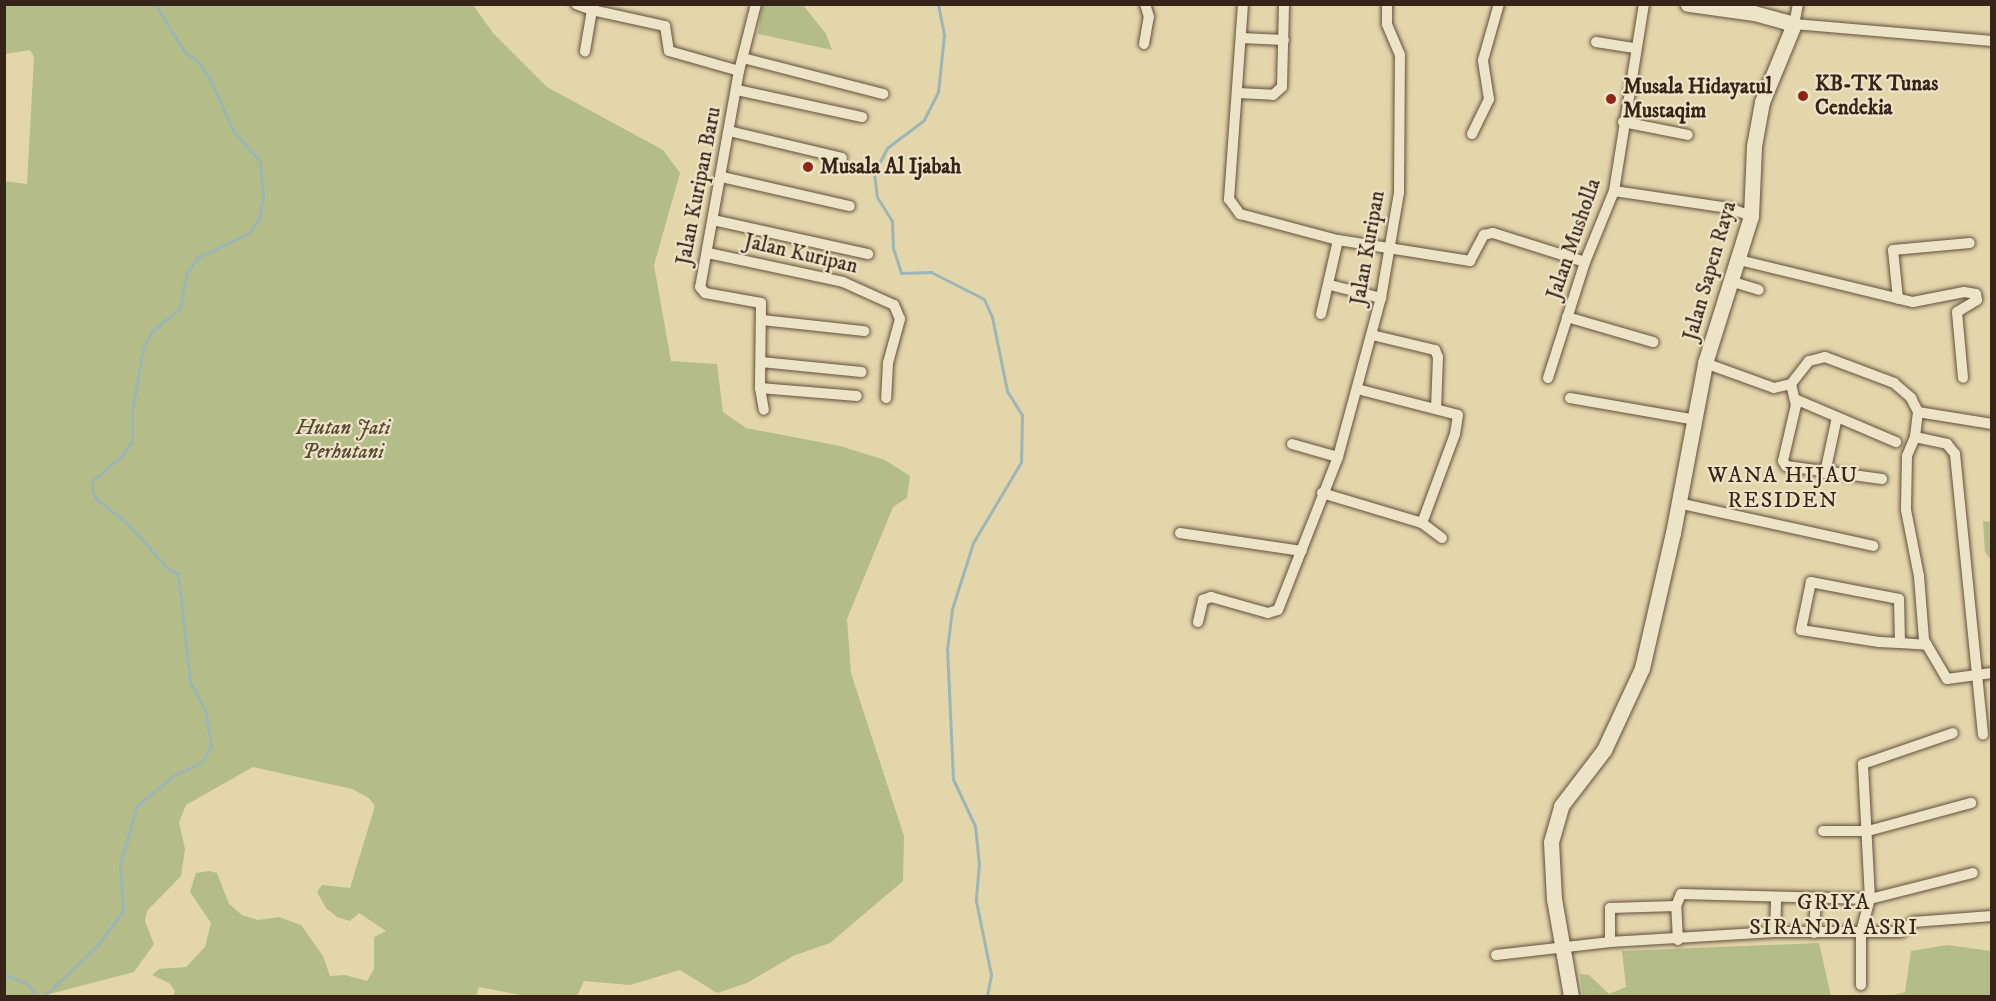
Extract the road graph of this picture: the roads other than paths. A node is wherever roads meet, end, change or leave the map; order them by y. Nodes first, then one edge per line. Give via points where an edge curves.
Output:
1 (576, 4) edge
2 (756, 4) edge
3 (1145, 4) edge
4 (1243, 4) edge
5 (1284, 4) edge
6 (1387, 4) edge
7 (1499, 4) edge
8 (1644, 4) edge
9 (1688, 4) edge
10 (1798, 4) edge
11 (593, 7) edge
12 (1794, 24) junction
13 (1241, 38) junction
14 (1284, 40) junction
15 (1992, 41) edge
16 (1596, 42) dead end
17 (1144, 44) dead end
18 (1635, 48) junction
19 (585, 51) dead end
20 (743, 58) junction
21 (739, 71) junction
22 (737, 90) junction
23 (1238, 93) junction
24 (883, 94) dead end
25 (862, 117) dead end
26 (1623, 122) junction
27 (729, 131) junction
28 (1472, 134) dead end
29 (1688, 135) dead end
30 (842, 158) dead end
31 (722, 177) junction
32 (1614, 190) junction
33 (850, 206) dead end
34 (1751, 216) junction
35 (713, 220) junction
36 (1338, 240) junction
37 (1970, 243) dead end
38 (1391, 248) junction
39 (708, 253) junction
40 (868, 254) dead end
41 (1739, 260) junction
42 (1585, 262) junction
43 (1730, 281) junction
44 (1330, 285) junction
45 (1759, 290) dead end
46 (1381, 298) junction
47 (1898, 298) junction
48 (1321, 314) dead end
49 (1567, 317) junction
50 (762, 320) junction
51 (864, 331) dead end
52 (1372, 334) junction
53 (1653, 342) dead end
54 (761, 362) junction
55 (1705, 363) junction
56 (862, 372) dead end
57 (1548, 378) dead end
58 (1963, 378) dead end
59 (1791, 384) junction
60 (760, 388) junction
61 (1357, 389) junction
62 (857, 396) dead end
63 (886, 398) dead end
64 (1570, 398) dead end
65 (1795, 399) junction
66 (1436, 408) junction
67 (764, 410) dead end
68 (1918, 412) junction
69 (1837, 417) junction
70 (1696, 420) junction
71 (1992, 424) edge
72 (1915, 437) junction
73 (1896, 442) dead end
74 (1292, 444) dead end
75 (1338, 457) junction
76 (1825, 473) junction
77 (1882, 479) dead end
78 (1322, 493) junction
79 (1678, 503) junction
80 (1422, 523) junction
81 (1180, 533) dead end
82 (1442, 538) dead end
83 (1873, 546) dead end
84 (1302, 551) junction
85 (1198, 622) dead end
86 (1925, 642) junction
87 (1900, 643) junction
88 (1992, 673) edge
89 (1974, 674) junction
90 (1953, 733) dead end
91 (1983, 735) dead end
92 (1971, 803) dead end
93 (1822, 831) dead end
94 (1868, 831) junction
95 (1973, 873) dead end
96 (1776, 898) junction
97 (1870, 899) junction
98 (1816, 900) junction
99 (1676, 906) junction
100 (1992, 916) edge
101 (1775, 932) junction
102 (1861, 932) junction
103 (1814, 933) junction
104 (1678, 940) junction
105 (1611, 942) junction
106 (1562, 949) junction
107 (1496, 955) dead end
108 (1861, 985) dead end
109 (1571, 996) edge

1 - 11 street
2 - 20 street, Jalan Kuripan Baru
3 - 17 street via 1149,17
4 - 13 street, Jalan Kuripan
5 - 14 street
6 - 38 street, Jalan Kuripan via 1387,24 1400,55 1399,194
7 - 28 street via 1483,60 1489,99
8 - 18 street, Jalan Musholla
9 - 12 street via 1755,13
10 - 12 street
11 - 19 street
11 - 21 street via 665,26 669,51
12 - 15 street
12 - 34 street, Jalan Sapen Raya via 1762,102 1754,146
13 - 14 street
13 - 23 street, Jalan Kuripan
14 - 23 street via 1280,92
16 - 18 street
18 - 26 street, Jalan Musholla
20 - 21 street, Jalan Kuripan Baru
20 - 24 street
21 - 22 street, Jalan Kuripan Baru
22 - 25 street
22 - 27 street, Jalan Kuripan Baru
23 - 36 street, Jalan Kuripan via 1231,206 1240,213
26 - 29 street
26 - 32 street, Jalan Musholla
27 - 30 street
27 - 31 street, Jalan Kuripan Baru
31 - 33 street
31 - 35 street, Jalan Kuripan Baru
32 - 34 street via 1729,208
32 - 42 street, Jalan Musholla
34 - 41 street, Jalan Sapen Raya
35 - 39 street, Jalan Kuripan Baru
35 - 40 street, Jalan Kuripan
36 - 38 street
36 - 44 street, Jalan Kuripan
37 - 47 street via 1893,250
38 - 42 street via 1470,261 1484,235 1493,233
38 - 46 street, Jalan Kuripan
39 - 50 street, Jalan Kuripan Baru via 702,292 757,300 762,306
39 - 63 street, Jalan Kuripan via 843,282 894,305 900,319 888,363
41 - 43 street, Jalan Sapen Raya
41 - 47 street
42 - 49 street, Jalan Musholla
43 - 45 street
43 - 55 street, Jalan Sapen Raya
44 - 46 street
44 - 48 street, Jalan Kuripan
46 - 52 street, Jalan Kuripan
47 - 58 street via 1913,302 1964,292 1976,294 1977,300 1957,312
49 - 53 street
49 - 57 street, Jalan Musholla
50 - 51 street
50 - 54 street
52 - 61 street, Jalan Kuripan
52 - 66 street via 1435,350
54 - 56 street
54 - 60 street
55 - 59 street via 1774,388
55 - 70 street, Jalan Sapen Raya
59 - 65 street
59 - 68 street via 1809,362 1825,357 1894,383 1911,398
60 - 62 street
60 - 67 street
61 - 66 street
61 - 75 street, Jalan Kuripan
64 - 70 street
65 - 69 street
65 - 76 street via 1784,464
66 - 80 street via 1454,411 1459,424
68 - 71 street
68 - 72 street
69 - 73 street
69 - 76 street
70 - 79 street, Jalan Sapen Raya
72 - 86 street via 1906,456 1906,510
72 - 89 street via 1947,444 1955,454
74 - 75 street
75 - 78 street, Jalan Kuripan
76 - 77 street
78 - 80 street
78 - 84 street, Jalan Kuripan
79 - 83 street
79 - 106 street, Jalan Sapen Raya via 1641,668 1604,750 1561,806 1556,823 1550,867
80 - 82 street
81 - 84 street
84 - 85 street, Jalan Kuripan via 1278,610 1268,613 1211,597 1203,600
86 - 87 street
86 - 89 street via 1947,679
87 - 87 street via 1801,630 1811,582 1899,599
88 - 89 street
89 - 91 street
90 - 94 street via 1863,764
92 - 94 street
93 - 94 street
94 - 97 street
95 - 97 street
96 - 98 street
96 - 99 street via 1686,894 1678,896
96 - 101 street
97 - 98 street
97 - 102 street
98 - 103 street
99 - 104 street
99 - 105 street via 1610,908
100 - 102 street via 1913,922 1901,932
101 - 103 street
101 - 104 street
102 - 103 street
102 - 108 street
104 - 105 street
105 - 106 street
106 - 107 street
106 - 109 street, Jalan Sapen Raya

